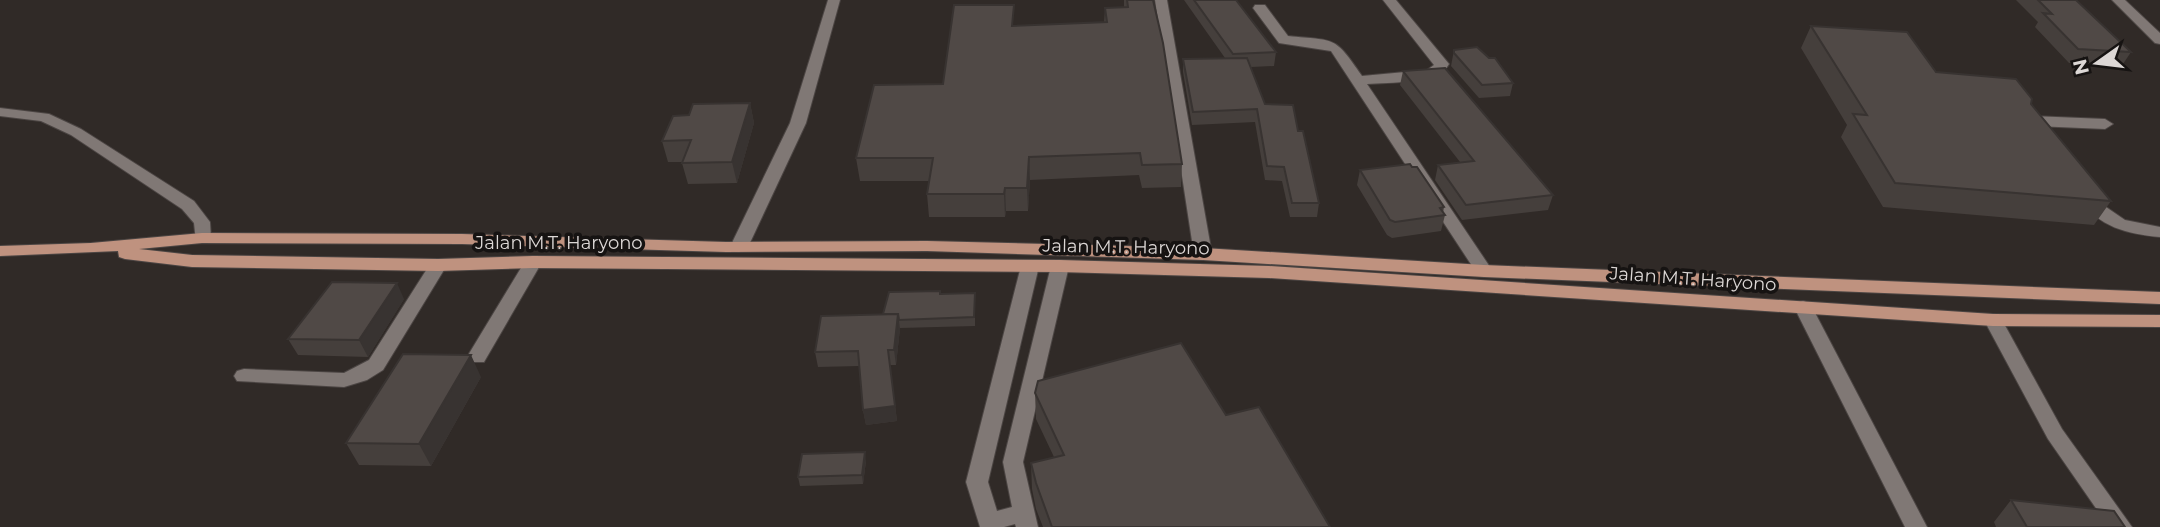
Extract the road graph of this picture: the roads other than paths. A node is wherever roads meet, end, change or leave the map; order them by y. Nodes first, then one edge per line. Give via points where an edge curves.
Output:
1 (835, 0) edge
2 (1161, 0) edge
3 (1389, 0) edge
4 (2118, 0) edge
5 (1260, 8) dead end
6 (2160, 40) edge
7 (1356, 81) junction
8 (0, 113) edge
9 (2105, 124) dead end
10 (2042, 145) edge
11 (2075, 185) edge
12 (2160, 232) edge
13 (202, 238) junction
14 (695, 245) junction
15 (739, 247) junction
16 (91, 248) junction
17 (0, 251) edge
18 (1203, 254) junction
19 (533, 262) junction
20 (438, 265) junction
21 (688, 265) junction
22 (1060, 265) junction
23 (1030, 266) junction
24 (1484, 271) junction
25 (2160, 298) edge
26 (1803, 307) junction
27 (1993, 320) junction
28 (2160, 321) edge
29 (477, 357) dead end
30 (244, 376) dead end
31 (987, 446) junction
32 (1017, 449) junction
33 (1025, 520) edge
34 (990, 524) edge
35 (1916, 527) edge
36 (2120, 527) edge

1 - 15 street via 797,123
2 - 18 street
3 - 7 street via 1438,59 1440,68 1430,74
4 - 6 street
5 - 7 street via 1284,40 1336,48
7 - 24 street
8 - 13 street via 44,117 76,132 188,205 202,222
9 - 10 street via 2030,121 2027,125
11 - 12 street via 2109,221 2130,230
13 - 14 main road, Jalan M.T. Haryono
13 - 16 main road, Jalan M.T. Haryono
14 - 15 main road, Jalan M.T. Haryono
14 - 21 main road
15 - 18 main road, Jalan M.T. Haryono via 927,246
16 - 17 main road, Jalan M.T. Haryono
16 - 20 main road, Jalan M.T. Haryono via 192,261
18 - 24 main road, Jalan M.T. Haryono
19 - 20 main road, Jalan M.T. Haryono
19 - 21 main road, Jalan M.T. Haryono
19 - 29 street
20 - 30 street via 376,365 360,375 344,380
21 - 23 main road, Jalan M.T. Haryono
22 - 23 main road, Jalan M.T. Haryono
22 - 26 main road, Jalan M.T. Haryono via 1269,272
22 - 32 street
23 - 31 street
24 - 25 main road, Jalan M.T. Haryono
26 - 27 main road, Jalan M.T. Haryono
26 - 35 street
27 - 28 main road, Jalan M.T. Haryono
27 - 36 street via 2055,434
31 - 32 street
31 - 34 street via 977,482
32 - 33 street via 1013,462
33 - 34 street

